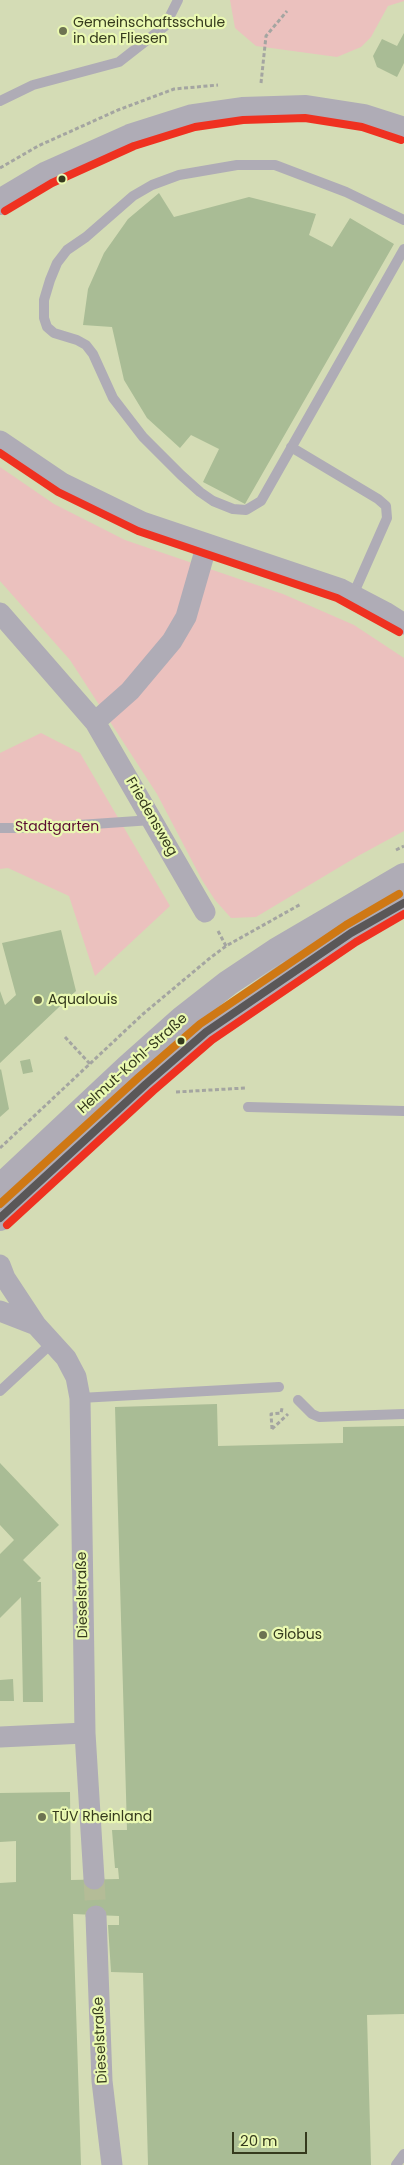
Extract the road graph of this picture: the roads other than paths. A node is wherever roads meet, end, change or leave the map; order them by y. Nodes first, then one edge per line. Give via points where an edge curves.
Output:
1 (178, 0) edge
2 (0, 101) edge
3 (404, 130) edge
4 (0, 202) edge
5 (404, 220) edge
6 (404, 249) edge
7 (0, 441) edge
8 (291, 447) junction
9 (207, 544) junction
10 (352, 595) junction
11 (0, 613) edge
12 (404, 624) edge
13 (95, 722) junction
14 (153, 820) junction
15 (0, 828) edge
16 (404, 876) edge
17 (404, 903) edge
18 (205, 912) dead end
19 (248, 1107) dead end
20 (404, 1110) edge
21 (0, 1187) edge
22 (0, 1218) edge
23 (0, 1265) edge
24 (0, 1311) edge
25 (36, 1325) junction
26 (53, 1342) junction
27 (279, 1387) dead end
28 (0, 1391) edge
29 (80, 1398) junction
30 (299, 1401) dead end
31 (404, 1414) edge
32 (85, 1733) junction
33 (0, 1738) edge
34 (94, 1879) tunnel mouth
35 (96, 1916) tunnel mouth
36 (404, 2154) edge
37 (112, 2165) edge
38 (396, 2165) edge

1 - 2 lane via 165,26 118,62 33,84
3 - 4 street via 364,117 306,108 242,110 193,117 130,137 47,174
5 - 8 lane via 346,192 275,165 229,166 179,175 152,185 133,196 67,250 57,263 44,300 47,327 54,333 86,345 113,398 142,437 200,492 232,510 254,507 261,501
6 - 8 lane
7 - 9 street via 62,483 142,522
8 - 10 lane via 386,506 387,518
9 - 10 street
9 - 13 street via 186,616 172,641 130,691
10 - 12 street
11 - 13 street, Friedensweg
13 - 14 street, Friedensweg
14 - 15 lane
14 - 18 street, Friedensweg
16 - 21 street, Helmut-Kohl-Straße via 228,983 127,1068
17 - 22 street, Helmut-Kohl-Straße via 351,933 206,1032
19 - 20 lane
23 - 25 street, Dieselstraße
24 - 25 street, Dieselstraße
25 - 26 street, Dieselstraße
26 - 28 lane
26 - 29 street, Dieselstraße via 76,1377
27 - 29 lane
29 - 32 street, Dieselstraße
30 - 31 lane via 319,1418
32 - 33 street
32 - 34 street, Dieselstraße
35 - 37 street, Dieselstraße via 102,2080
36 - 38 lane

